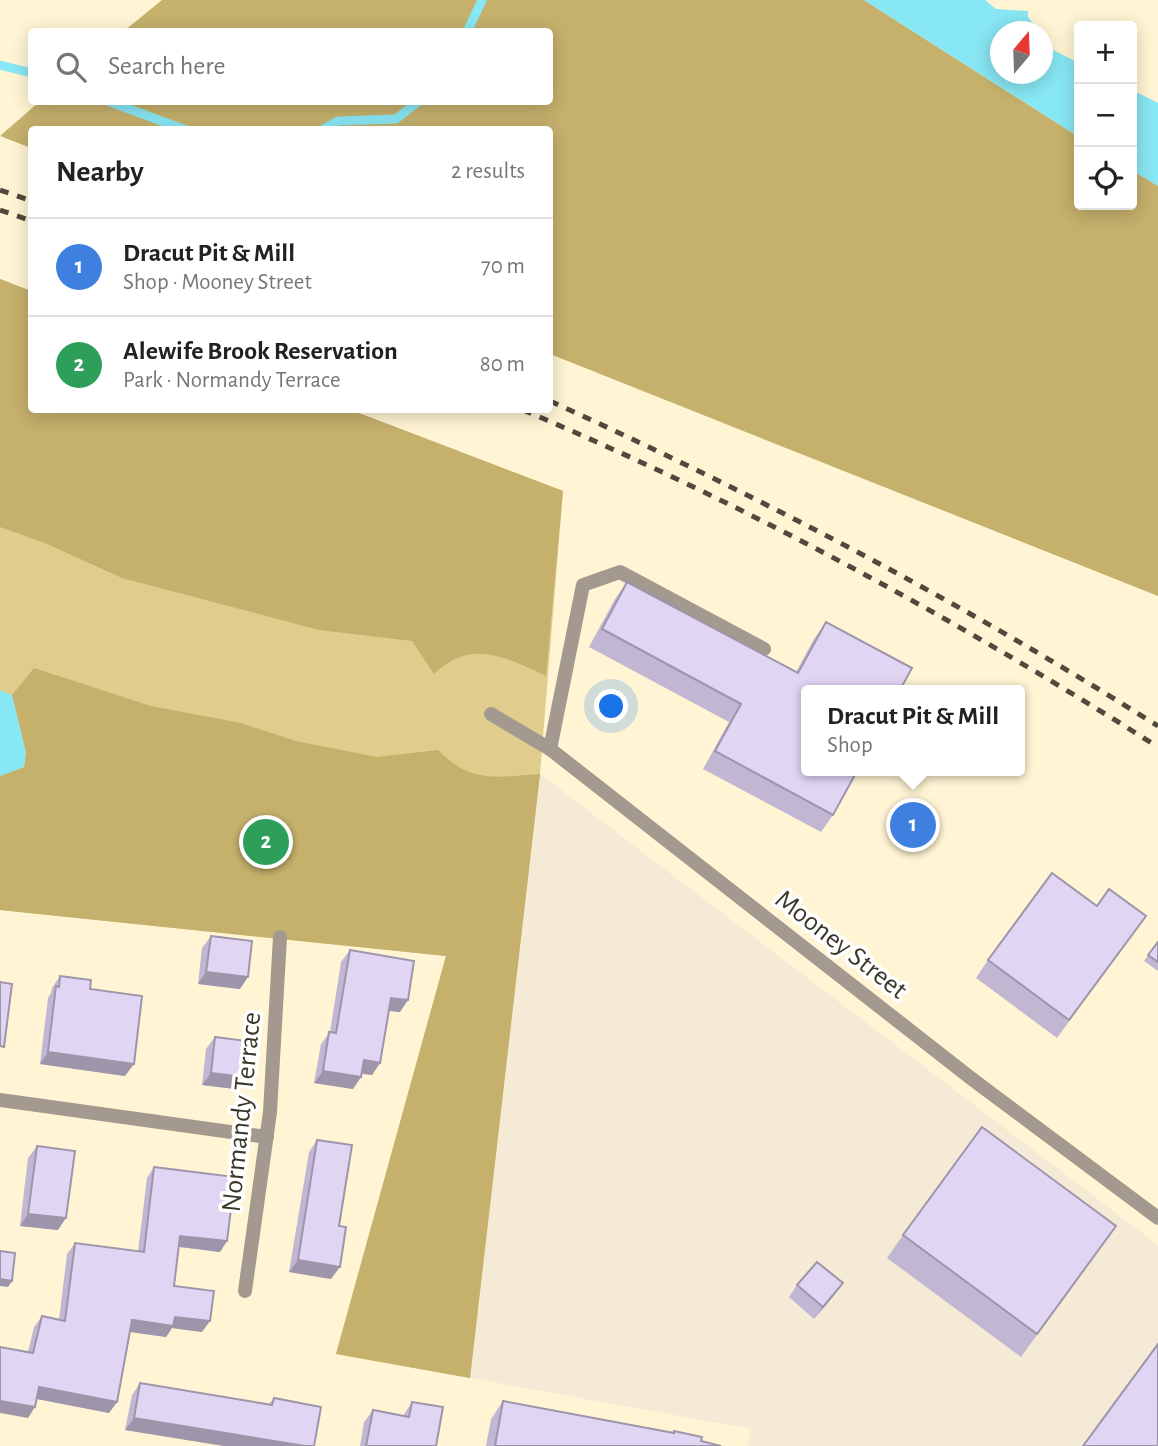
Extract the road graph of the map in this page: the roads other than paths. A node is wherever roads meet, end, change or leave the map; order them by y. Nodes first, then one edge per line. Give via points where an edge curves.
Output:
1 (764, 649) dead end
2 (491, 714) dead end
3 (550, 749) junction
4 (280, 937) dead end
5 (0, 1100) edge
6 (267, 1137) junction
7 (1158, 1218) edge
8 (245, 1291) dead end

1 - 3 street via 620,572 583,585
2 - 3 street, Mooney Street
3 - 7 street, Mooney Street via 972,1079
4 - 6 street, Normandy Terrace
5 - 6 street
6 - 8 street, Normandy Terrace

